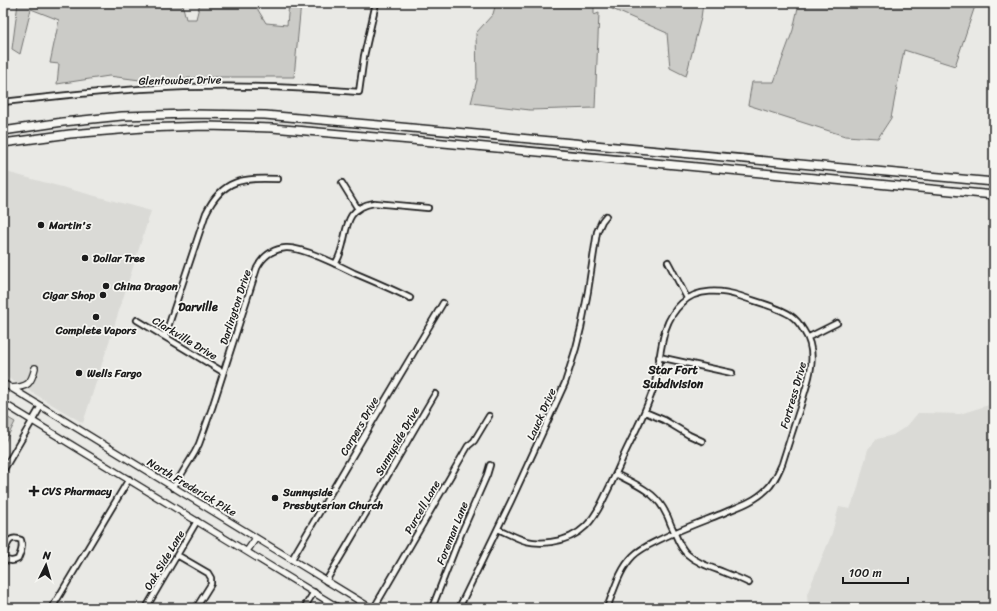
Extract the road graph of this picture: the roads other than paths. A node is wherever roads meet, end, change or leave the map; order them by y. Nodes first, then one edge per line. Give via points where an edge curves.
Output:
1 (376, 3) edge
2 (3, 102) edge
3 (3, 131) edge
4 (3, 145) edge
5 (278, 179) dead end
6 (994, 182) edge
7 (342, 183) dead end
8 (994, 195) edge
9 (428, 208) dead end
10 (358, 209) junction
11 (606, 216) dead end
12 (668, 262) dead end
13 (335, 264) junction
14 (410, 298) dead end
15 (687, 298) junction
16 (443, 303) dead end
17 (137, 320) dead end
18 (837, 323) dead end
19 (165, 336) junction
20 (808, 337) junction
21 (659, 357) junction
22 (35, 368) dead end
23 (223, 372) junction
24 (732, 373) dead end
25 (3, 383) edge
26 (10, 388) junction
27 (435, 394) dead end
28 (3, 403) edge
29 (41, 406) junction
30 (645, 412) junction
31 (489, 416) dead end
32 (32, 420) junction
33 (702, 441) dead end
34 (490, 465) dead end
35 (3, 471) edge
36 (616, 474) junction
37 (129, 479) junction
38 (173, 488) junction
39 (197, 521) junction
40 (498, 529) junction
41 (675, 532) junction
42 (256, 538) junction
43 (246, 551) junction
44 (177, 554) junction
45 (3, 556) edge
46 (3, 559) edge
47 (292, 559) junction
48 (326, 581) junction
49 (749, 583) dead end
50 (314, 592) junction
51 (52, 608) edge
52 (146, 608) edge
53 (196, 608) edge
54 (304, 608) edge
55 (339, 608) edge
56 (372, 608) edge
57 (432, 608) edge
58 (459, 608) edge
59 (607, 608) edge

1 - 2 street, Glentowber Drive via 359,92 269,88 141,89
3 - 6 highway via 122,116 250,114
4 - 8 highway via 109,130 179,126 272,128
5 - 19 street via 238,181 226,186 213,200 206,213
7 - 10 street
9 - 10 street via 374,203
10 - 13 street via 349,220 340,255
11 - 40 street, Lauck Drive via 597,232 581,328 567,376
12 - 15 street
13 - 14 street, Darlington Drive
13 - 23 street, Darlington Drive via 292,248 279,249 264,257 257,268
15 - 20 street, Fortress Drive via 714,292 733,294 788,314 795,319
15 - 21 street via 670,318
16 - 47 street, Carpers Drive
17 - 19 street, Clarkville Drive
18 - 20 street
19 - 23 street, Clarkville Drive
20 - 41 street, Fortress Drive via 812,351 811,369 782,464 773,482 759,496 746,504
21 - 24 street
21 - 30 street via 655,384
22 - 26 main road via 30,382 22,388
23 - 38 street, Darlington Drive via 199,444
25 - 26 main road, North Frederick Pike
26 - 29 main road, North Frederick Pike
27 - 48 street, Sunnyside Drive
28 - 32 main road
29 - 32 street
29 - 38 main road, North Frederick Pike
30 - 33 street
30 - 36 street
31 - 56 street, Purcell Lane via 474,441 468,446
32 - 35 street
32 - 37 main road
34 - 57 street, Foreman Lane
36 - 40 street via 595,516 572,536 555,541 536,542 518,538
36 - 41 street via 653,495
37 - 39 main road
37 - 51 street
38 - 42 main road, North Frederick Pike
39 - 43 main road
39 - 44 street, Oak Side Lane
40 - 58 street, Lauck Drive
41 - 49 street via 689,556
41 - 59 street, Fortress Drive via 648,545 632,557 621,573
42 - 43 main road
42 - 47 main road, North Frederick Pike
43 - 50 main road
44 - 52 street, Oak Side Lane
44 - 53 street via 208,573 211,578 211,584
45 - 46 street via 12,539 21,540 22,550 18,559
47 - 48 main road, North Frederick Pike
48 - 56 main road, North Frederick Pike
50 - 54 street
50 - 55 main road

